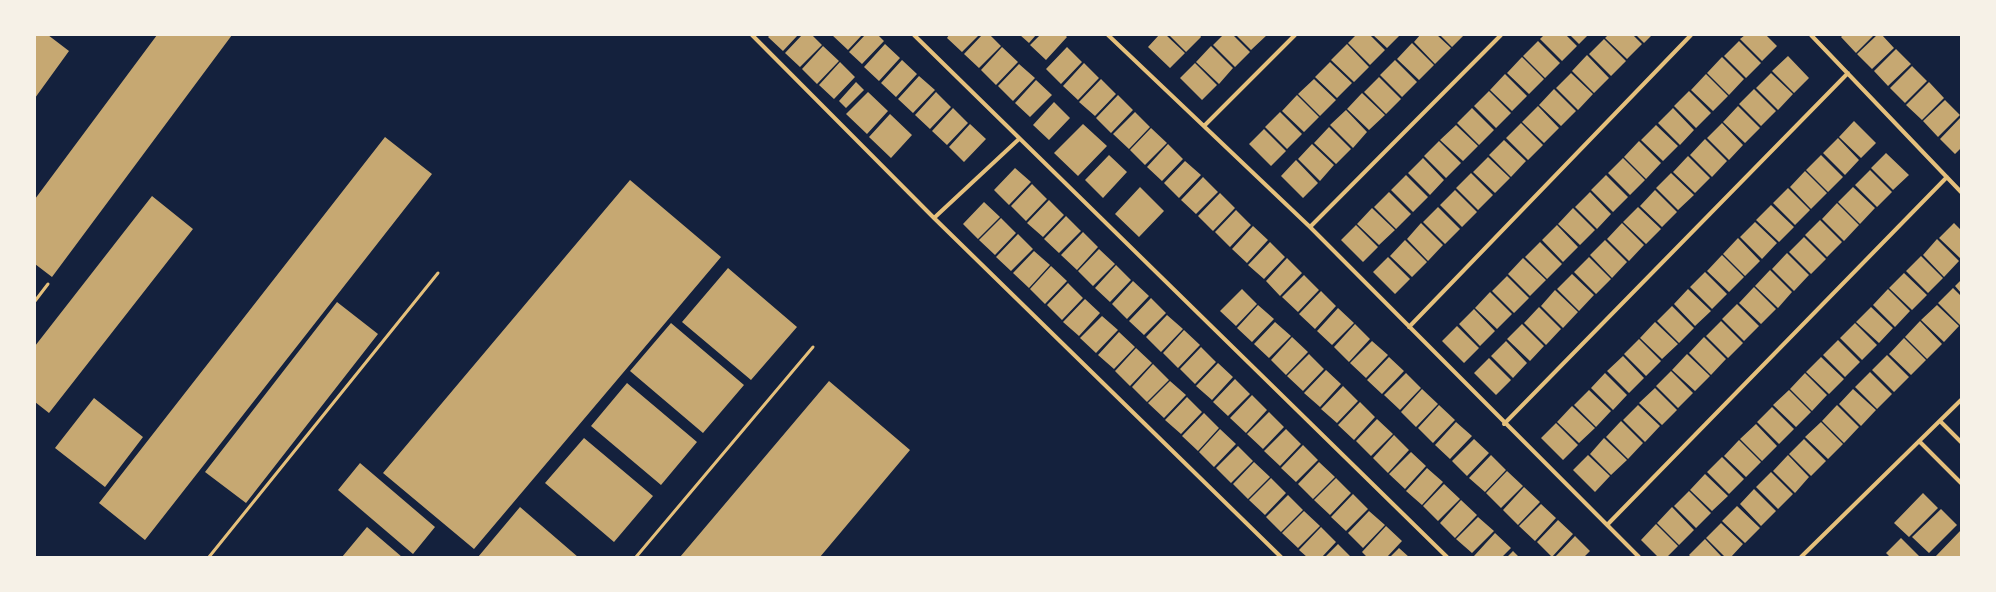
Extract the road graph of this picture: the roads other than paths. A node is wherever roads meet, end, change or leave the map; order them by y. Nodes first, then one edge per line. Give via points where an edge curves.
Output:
1 (752, 35) edge
2 (914, 35) edge
3 (1295, 35) edge
4 (1501, 35) edge
5 (1691, 35) edge
6 (1811, 35) edge
7 (1111, 36) edge
8 (1848, 73) junction
9 (1204, 126) junction
10 (1019, 139) junction
11 (1947, 177) junction
12 (1961, 192) edge
13 (934, 218) junction
14 (1310, 227) junction
15 (438, 273) dead end
16 (48, 284) dead end
17 (35, 301) edge
18 (1410, 327) junction
19 (813, 347) dead end
20 (1961, 400) edge
21 (1940, 421) junction
22 (1504, 424) junction
23 (1920, 441) junction
24 (1961, 442) edge
25 (1961, 483) edge
26 (1607, 525) junction
27 (209, 557) edge
28 (636, 557) edge
29 (1281, 557) edge
30 (1447, 557) edge
31 (1639, 557) edge
32 (1801, 557) edge

1 - 13 street
2 - 10 street
3 - 9 street
4 - 14 street
5 - 18 street
6 - 8 street
7 - 9 street
8 - 11 street
8 - 22 street
9 - 14 street
10 - 13 street
10 - 30 street
11 - 12 street
11 - 26 street
13 - 29 street
14 - 18 street
15 - 27 lane
16 - 17 lane
18 - 22 street
19 - 28 lane
20 - 21 street
21 - 23 street
21 - 24 street
22 - 26 street
23 - 25 street
23 - 32 street
26 - 31 street

